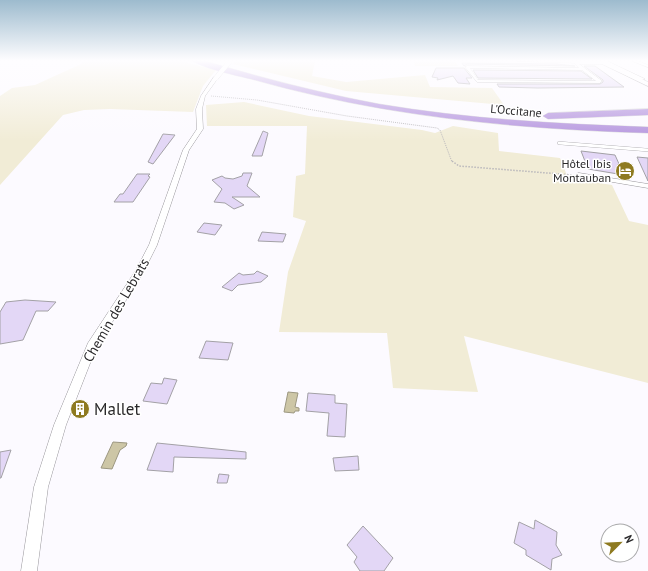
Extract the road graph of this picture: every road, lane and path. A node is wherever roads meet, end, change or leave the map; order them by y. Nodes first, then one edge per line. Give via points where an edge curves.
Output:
1 (209, 88) edge
2 (292, 88) edge
3 (307, 88) edge
4 (203, 96) junction
5 (342, 100) junction
6 (368, 101) junction
7 (648, 112) edge
8 (648, 126) edge
9 (648, 130) edge
10 (648, 140) edge
11 (559, 143) dead end
12 (648, 150) edge
13 (579, 175) joint
14 (648, 186) edge
15 (29, 571) edge

1 - 4 street, Chemin des Lebrats, bridge
2 - 5 highway, L'Occitane
3 - 6 highway, L'Occitane
4 - 13 path via 250,98 330,114 437,128 452,162 459,166
4 - 15 street, Chemin des Lebrats via 199,109 200,129 186,150 153,245 140,271 92,346 60,425 41,487
5 - 9 highway, L'Occitane via 493,122
5 - 10 highway via 434,120 493,129
6 - 7 highway via 510,115 570,116
6 - 8 highway, L'Occitane via 515,120
11 - 12 lane
13 - 14 street

